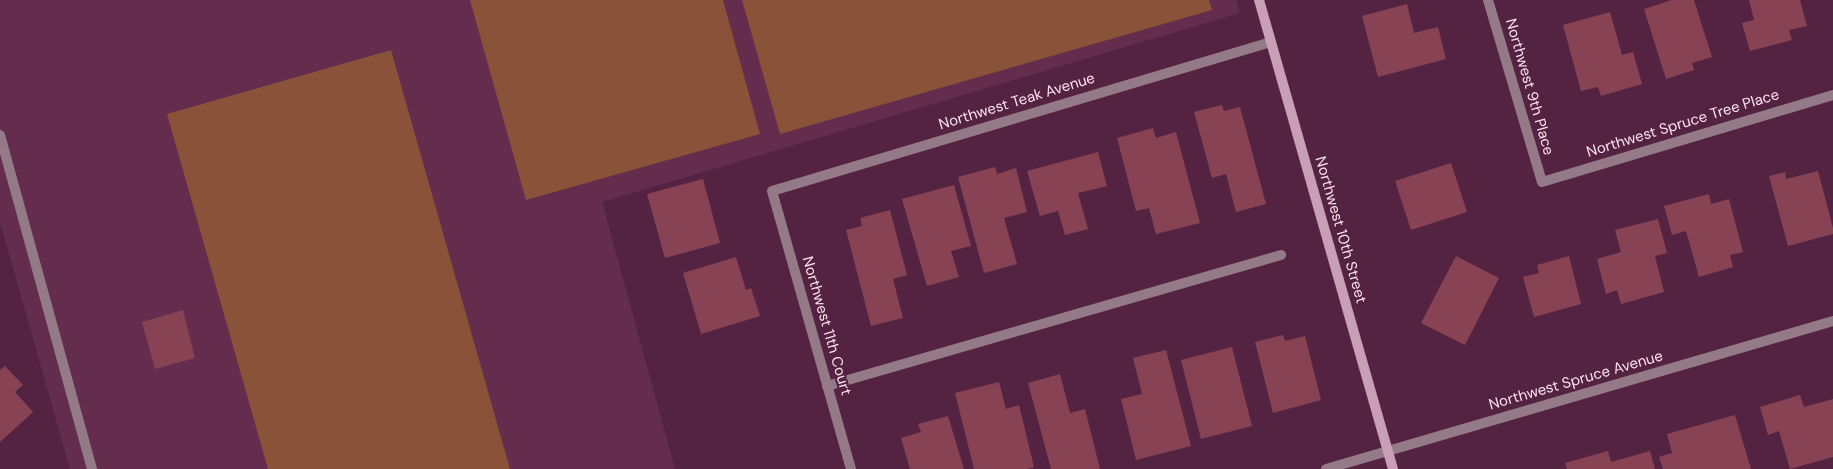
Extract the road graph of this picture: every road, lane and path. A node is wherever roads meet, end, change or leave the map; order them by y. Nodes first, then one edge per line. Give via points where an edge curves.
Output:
1 (1259, 0) edge
2 (1488, 0) edge
3 (1271, 42) junction
4 (1833, 95) edge
5 (0, 135) edge
6 (1542, 182) joint
7 (772, 191) joint
8 (1281, 255) dead end
9 (1833, 321) edge
10 (828, 386) junction
11 (1388, 451) junction
12 (92, 469) edge
13 (851, 469) edge
14 (1326, 469) edge
15 (1393, 469) edge

1 - 3 street, Northwest 10th Street
2 - 6 street, Northwest 9th Place
3 - 7 street, Northwest Teak Avenue
3 - 11 street, Northwest 10th Street
4 - 6 street, Northwest Spruce Tree Place
5 - 12 street
7 - 10 street, Northwest 11th Court
8 - 10 street
9 - 11 street, Northwest Spruce Avenue
10 - 13 street, Northwest 11th Court
11 - 14 street, Northwest Spruce Avenue
11 - 15 street, Northwest 10th Street

